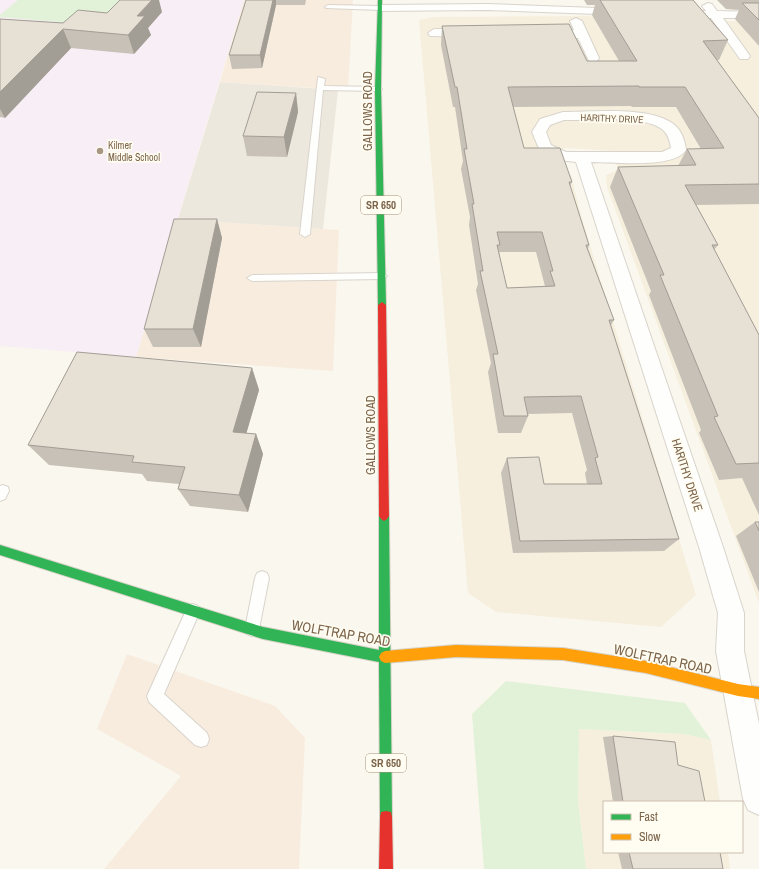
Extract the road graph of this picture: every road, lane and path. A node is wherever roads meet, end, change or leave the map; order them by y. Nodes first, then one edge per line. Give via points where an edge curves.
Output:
1 (704, 0) edge
2 (380, 4) edge
3 (486, 4) edge
4 (328, 7) dead end
5 (570, 9) junction
6 (637, 12) edge
7 (668, 14) edge
8 (715, 15) junction
9 (759, 15) edge
10 (434, 33) dead end
11 (481, 34) edge
12 (535, 34) edge
13 (582, 34) junction
14 (744, 56) dead end
15 (593, 58) dead end
16 (321, 79) dead end
17 (320, 88) junction
18 (378, 89) junction
19 (582, 158) junction
20 (304, 234) dead end
21 (382, 276) junction
22 (252, 278) dead end
23 (0, 550) edge
24 (262, 578) dead end
25 (193, 611) junction
26 (252, 629) junction
27 (385, 657) junction
28 (748, 691) edge
29 (201, 739) dead end
30 (759, 799) edge
31 (386, 869) edge

1 - 8 street
2 - 3 street
2 - 4 lane
2 - 18 main road, GALLOWS ROAD / SR 650
3 - 5 street
5 - 6 street
5 - 13 street
7 - 8 street
8 - 9 street
8 - 14 street
10 - 11 street
12 - 13 street
13 - 15 street
16 - 17 lane
17 - 18 lane
17 - 20 lane
18 - 21 main road, GALLOWS ROAD / SR 650
19 - 19 street, HARITHY DRIVE via 563,157 545,148 539,132 545,122 563,116 644,118 666,125 678,139 679,150 665,157
19 - 28 street, HARITHY DRIVE via 711,547 731,614 730,651
21 - 22 lane
21 - 27 main road, GALLOWS ROAD / SR 650
23 - 25 main road, WOLFTRAP ROAD
24 - 26 lane
25 - 26 main road, WOLFTRAP ROAD
25 - 29 lane via 155,696
26 - 27 main road, WOLFTRAP ROAD
27 - 28 main road, WOLFTRAP ROAD via 456,651 563,654 646,667
27 - 31 main road, GALLOWS ROAD / SR 650
28 - 30 street, HARITHY DRIVE

